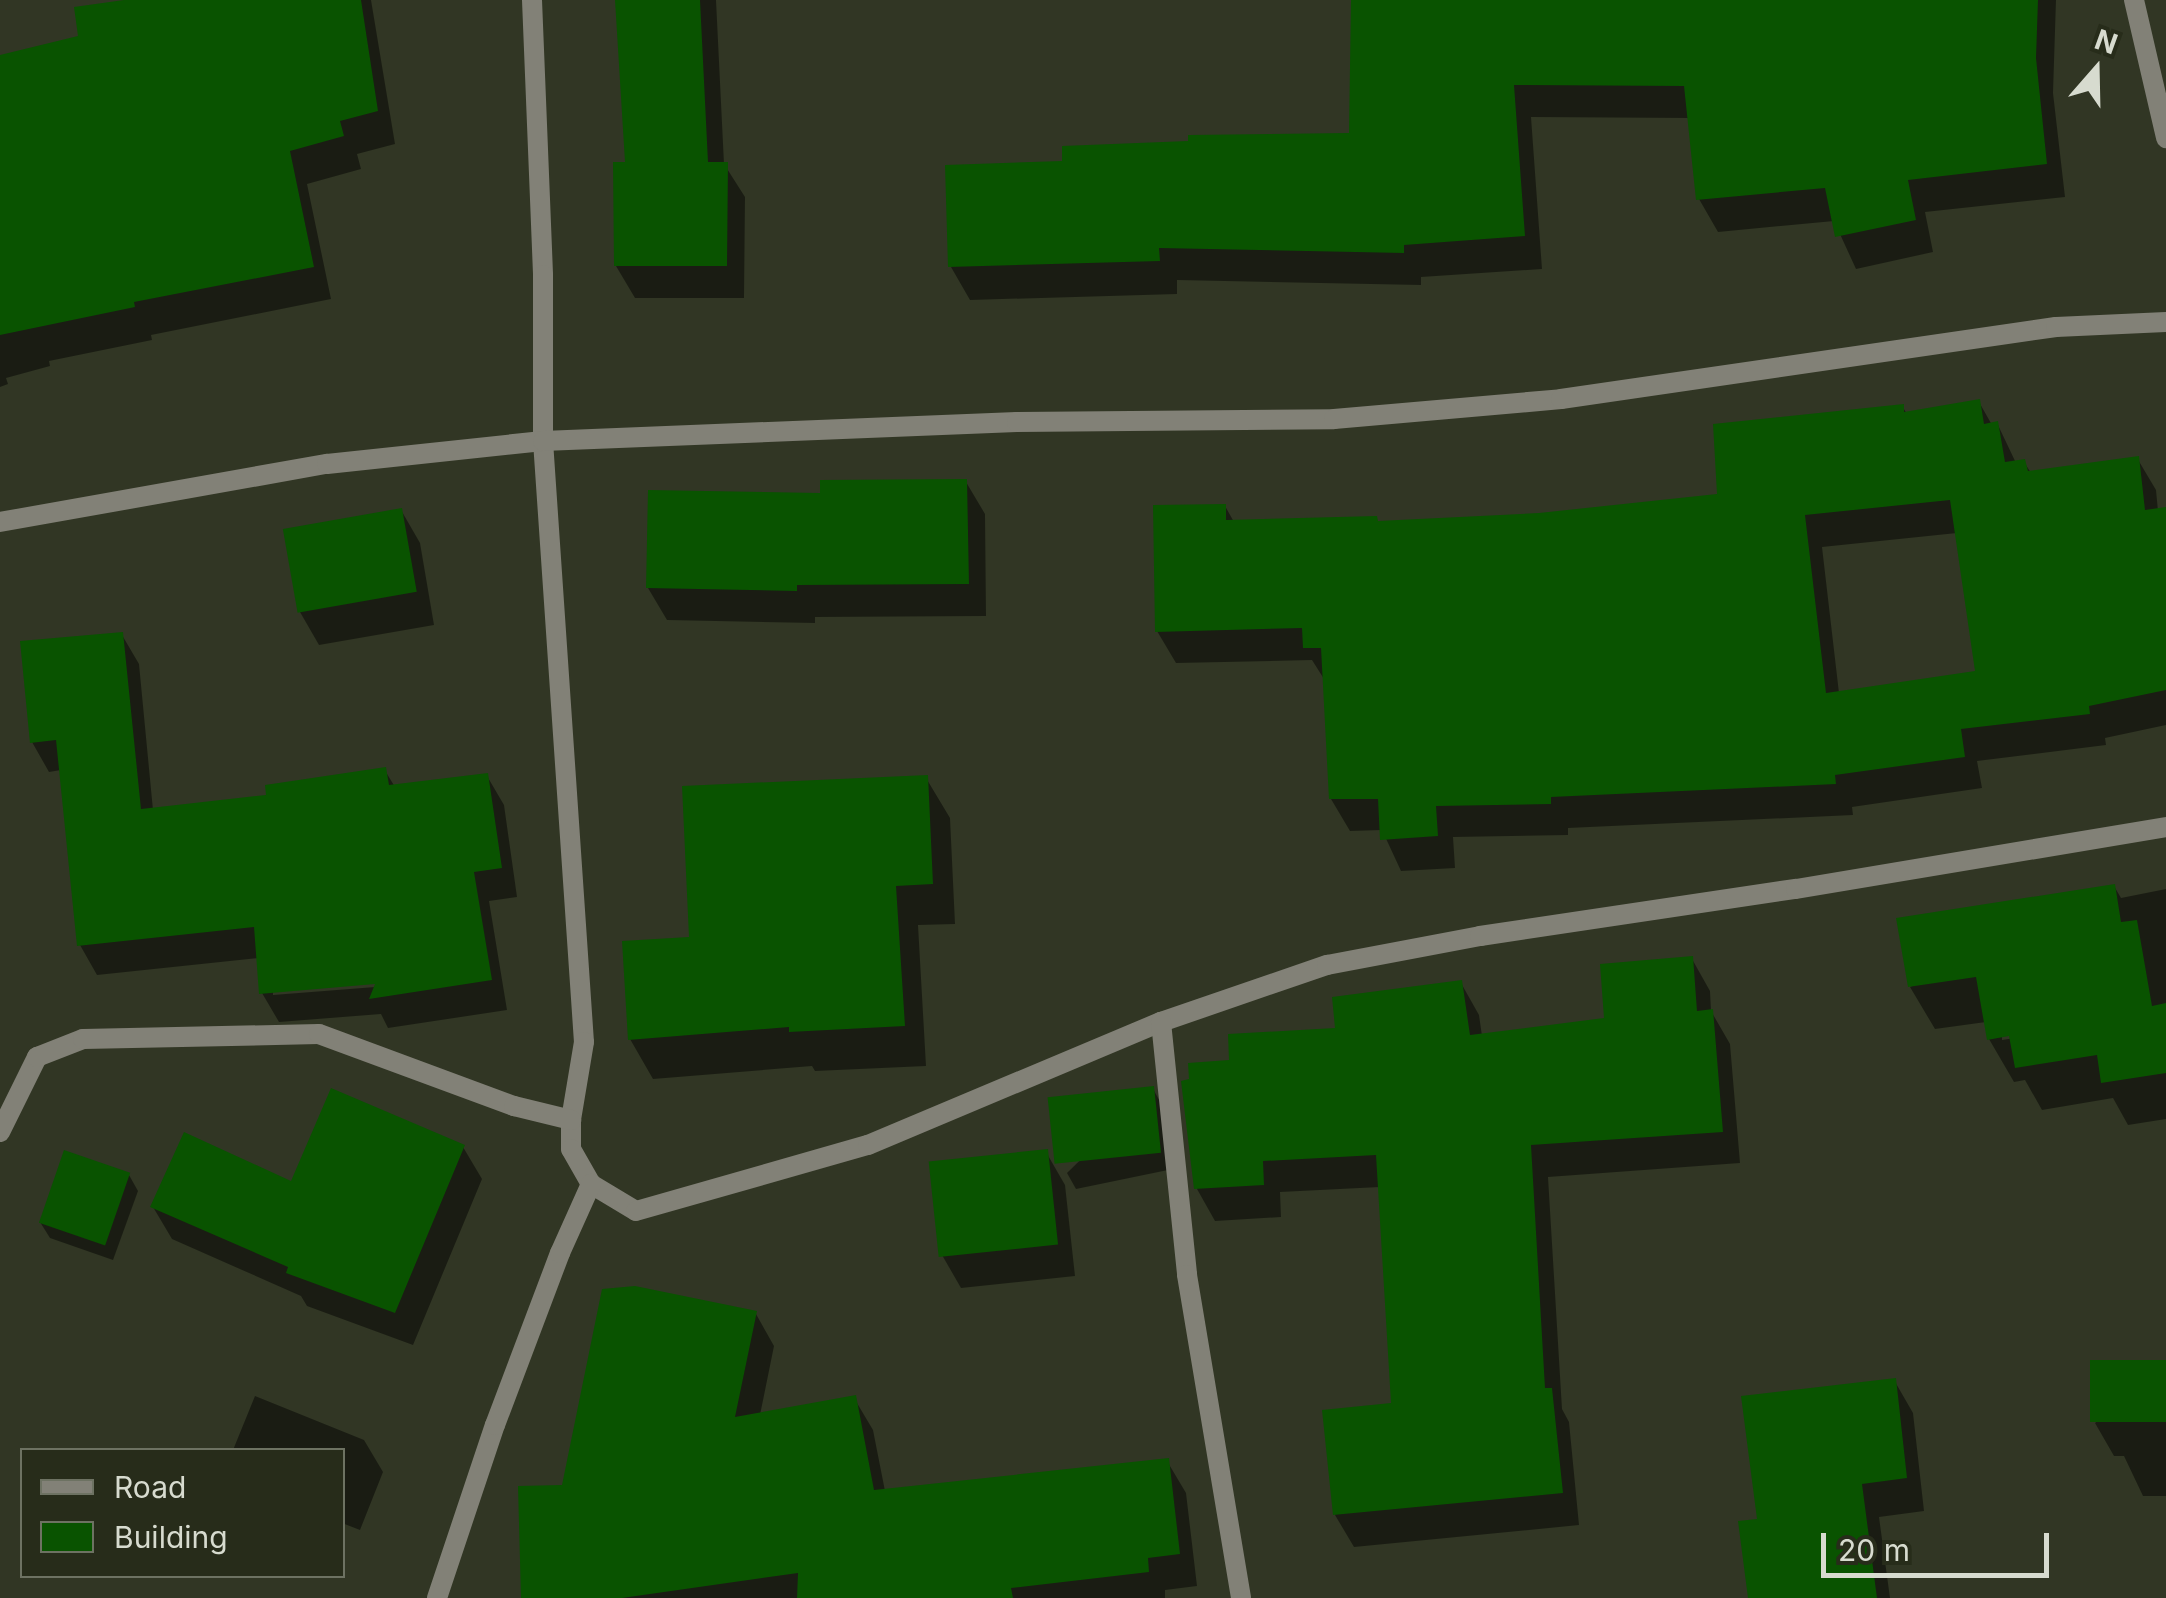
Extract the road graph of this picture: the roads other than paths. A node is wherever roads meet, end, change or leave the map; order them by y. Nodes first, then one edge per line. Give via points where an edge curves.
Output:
1 (532, 0) edge
2 (2134, 0) edge
3 (2166, 138) edge
4 (2166, 322) edge
5 (543, 441) junction
6 (0, 522) edge
7 (2166, 827) edge
8 (1161, 1022) junction
9 (571, 1120) junction
10 (0, 1132) edge
11 (591, 1184) junction
12 (437, 1598) edge
13 (1241, 1598) edge

1 - 5 street
2 - 3 street
4 - 5 street via 2056,327 1561,399 1334,418 1017,422
5 - 6 street via 327,464
5 - 9 street via 584,1042
7 - 8 street via 1346,961
8 - 11 street via 868,1146 636,1211
8 - 13 street via 1186,1275
9 - 10 street via 514,1106 319,1034 300,1034 83,1039 37,1057
9 - 11 street via 571,1148
11 - 12 street via 502,1408

